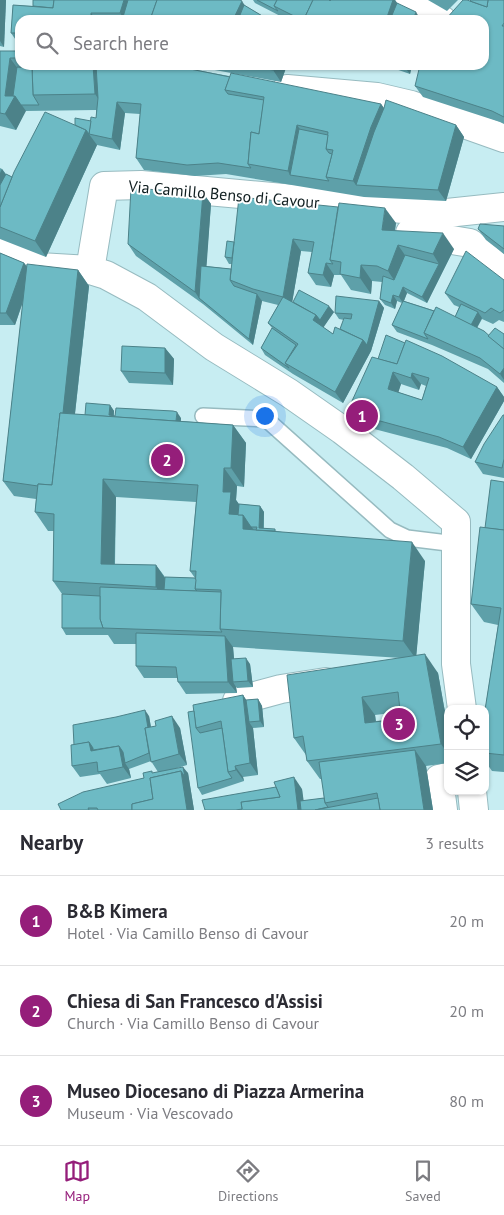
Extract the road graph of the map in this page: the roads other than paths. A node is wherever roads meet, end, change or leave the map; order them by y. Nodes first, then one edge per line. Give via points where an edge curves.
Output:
1 (410, 0) edge
2 (449, 15) edge
3 (264, 85) edge
4 (504, 138) edge
5 (504, 208) edge
6 (406, 210) junction
7 (0, 252) edge
8 (90, 270) junction
9 (504, 273) edge
10 (203, 416) dead end
11 (456, 544) junction
12 (456, 664) junction
13 (427, 668) edge
14 (350, 679) edge
15 (237, 702) edge
16 (461, 705) edge
17 (444, 778) edge
18 (472, 795) edge
19 (443, 810) edge
20 (474, 810) edge

1 - 2 street
3 - 4 street via 377,97 414,93
5 - 6 street, Via Camillo Benso di Cavour via 447,213
6 - 8 street, Via Camillo Benso di Cavour via 141,185 104,186
6 - 9 street via 410,234 470,243
7 - 8 street via 39,268
8 - 11 street via 148,297 214,347 342,430 456,522
10 - 11 lane via 266,419 390,530 407,538
11 - 12 street
12 - 13 street
12 - 16 street
14 - 15 street via 282,689
17 - 19 street via 439,779
18 - 20 street

